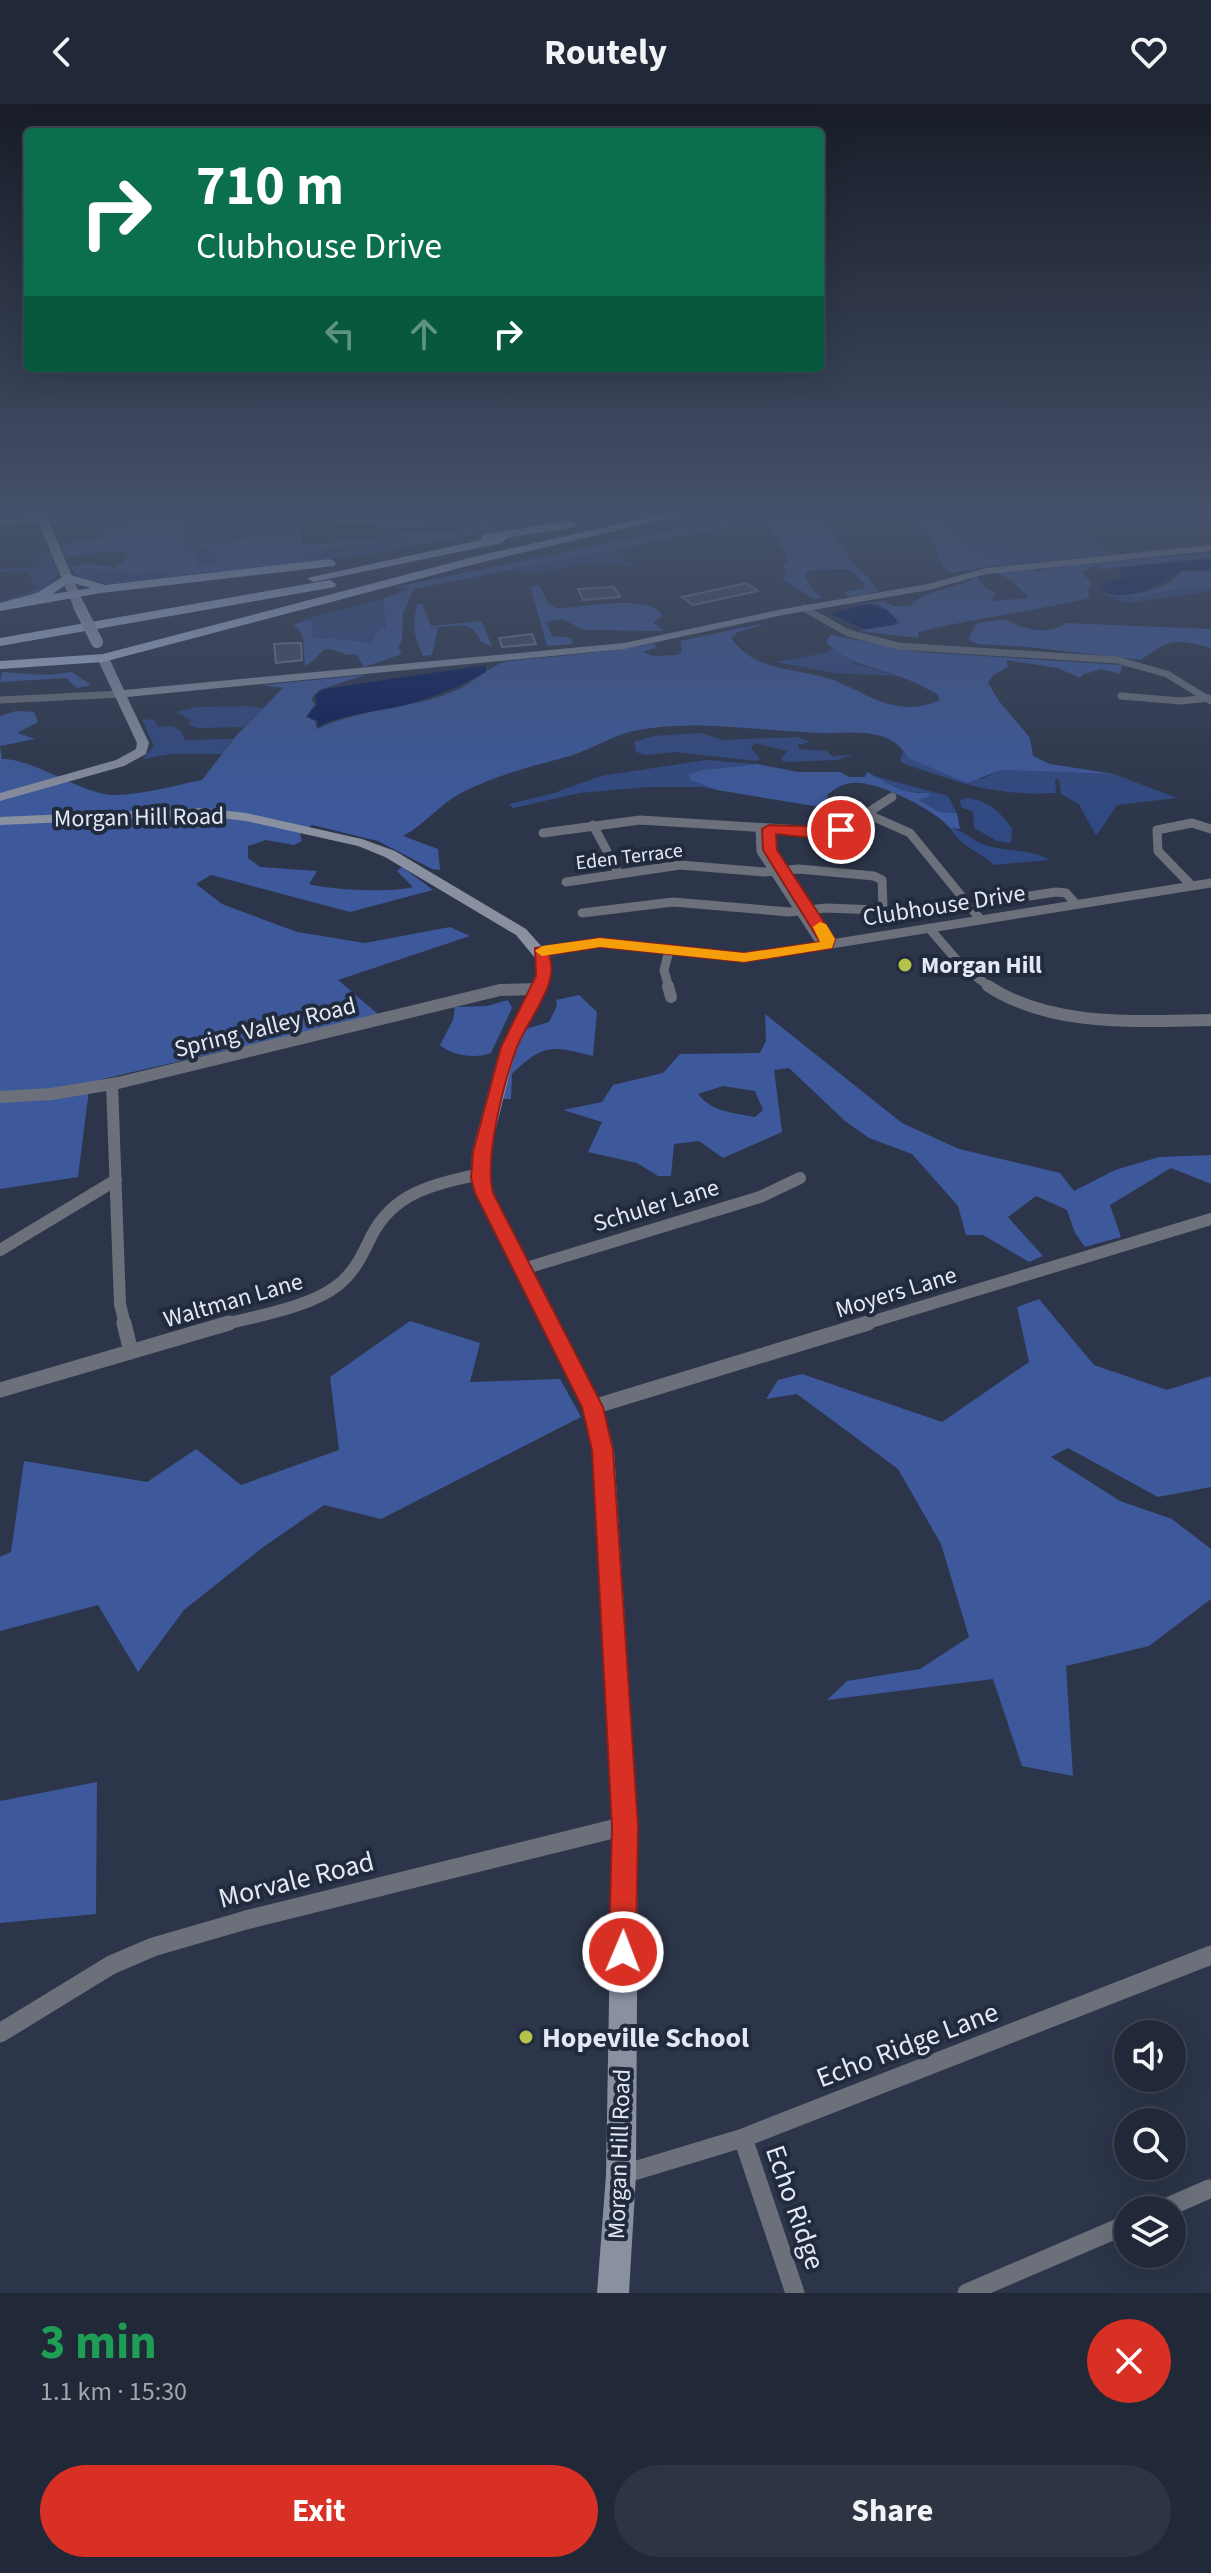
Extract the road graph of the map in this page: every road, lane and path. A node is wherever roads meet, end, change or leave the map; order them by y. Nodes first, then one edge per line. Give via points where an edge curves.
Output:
1 (83, 613) edge
2 (108, 613) edge
3 (169, 613) edge
4 (274, 613) edge
5 (779, 613) edge
6 (811, 613) edge
7 (0, 631) edge
8 (0, 642) edge
9 (103, 658) junction
10 (0, 665) edge
11 (121, 694) junction
12 (1121, 696) dead end
13 (0, 700) edge
14 (1210, 700) edge
15 (0, 797) edge
16 (892, 797) dead end
17 (867, 814) junction
18 (0, 821) edge
19 (593, 825) junction
20 (764, 829) junction
21 (1211, 829) edge
22 (543, 833) dead end
23 (779, 870) junction
24 (619, 874) junction
25 (566, 882) dead end
26 (1211, 883) edge
27 (1192, 886) junction
28 (1076, 904) junction
29 (969, 905) junction
30 (805, 910) junction
31 (582, 913) dead end
32 (980, 919) junction
33 (929, 928) junction
34 (827, 945) junction
35 (540, 951) junction
36 (669, 951) junction
37 (537, 989) junction
38 (671, 997) dead end
39 (1211, 1020) edge
40 (112, 1084) junction
41 (0, 1097) edge
42 (480, 1174) junction
43 (800, 1178) dead end
44 (116, 1180) junction
45 (1211, 1219) edge
46 (0, 1250) edge
47 (523, 1269) junction
48 (131, 1352) junction
49 (0, 1390) edge
50 (593, 1407) junction
51 (625, 1826) junction
52 (1211, 1955) edge
53 (0, 2033) edge
54 (743, 2138) junction
55 (621, 2175) junction
56 (1209, 2189) edge
57 (1186, 2199) edge
58 (1114, 2230) edge
59 (613, 2293) edge
60 (795, 2293) edge
61 (967, 2293) edge

1 - 9 main road, Morgan Hill Road, bridge
2 - 7 highway
3 - 8 highway
4 - 9 highway
5 - 11 main road via 608,648
6 - 14 street via 837,631 869,639 1143,666 1172,676
9 - 10 highway
9 - 11 main road, Morgan Hill Road
11 - 13 street
11 - 15 main road, Morgan Hill Road via 143,743 139,754
12 - 14 street
16 - 17 street
17 - 20 street via 832,832
17 - 29 street via 910,833
18 - 35 main road, Morgan Hill Road via 204,812 362,843 390,854 521,932
19 - 20 street via 640,820
19 - 22 street
19 - 24 street
20 - 23 street via 760,848
21 - 27 street via 1192,823 1157,830 1158,851
23 - 24 street, Eden Terrace via 680,865
23 - 30 street
23 - 30 street, Eden Terrace via 874,876 884,884 883,907 878,910
24 - 25 street, Eden Terrace
26 - 27 street, Clubhouse Drive
27 - 28 street, Clubhouse Drive
28 - 29 street via 1066,893 1056,892
28 - 32 street, Clubhouse Drive
29 - 32 street
30 - 31 street via 673,902
30 - 34 street via 819,940
32 - 33 street, Clubhouse Drive
33 - 34 street, Clubhouse Drive
33 - 39 street via 968,972 1015,1000 1042,1009 1099,1018
34 - 36 street, Clubhouse Drive via 744,958
35 - 36 street, Clubhouse Drive via 592,942
35 - 37 main road, Morgan Hill Road via 545,969
36 - 38 street via 664,970
37 - 40 street, Spring Valley Road via 500,990
37 - 42 main road, Morgan Hill Road via 507,1052
40 - 41 street, Spring Valley Road
40 - 44 street
42 - 47 main road, Morgan Hill Road via 484,1193
42 - 48 street, Waltman Lane via 419,1190 396,1203 356,1269 326,1294
43 - 47 street, Schuler Lane via 760,1197
44 - 46 street
44 - 48 street via 120,1304
45 - 50 street, Moyers Lane
47 - 50 main road, Morgan Hill Road
48 - 49 street, Waltman Lane
50 - 51 main road, Morgan Hill Road via 607,1487
51 - 53 street, Morvale Road via 153,1947 111,1965
51 - 55 main road, Morgan Hill Road
52 - 54 street, Echo Ridge Lane
54 - 55 street, Echo Ridge Lane
54 - 60 street, Echo Ridge
55 - 59 main road, Morgan Hill Road
56 - 57 street
58 - 61 street

